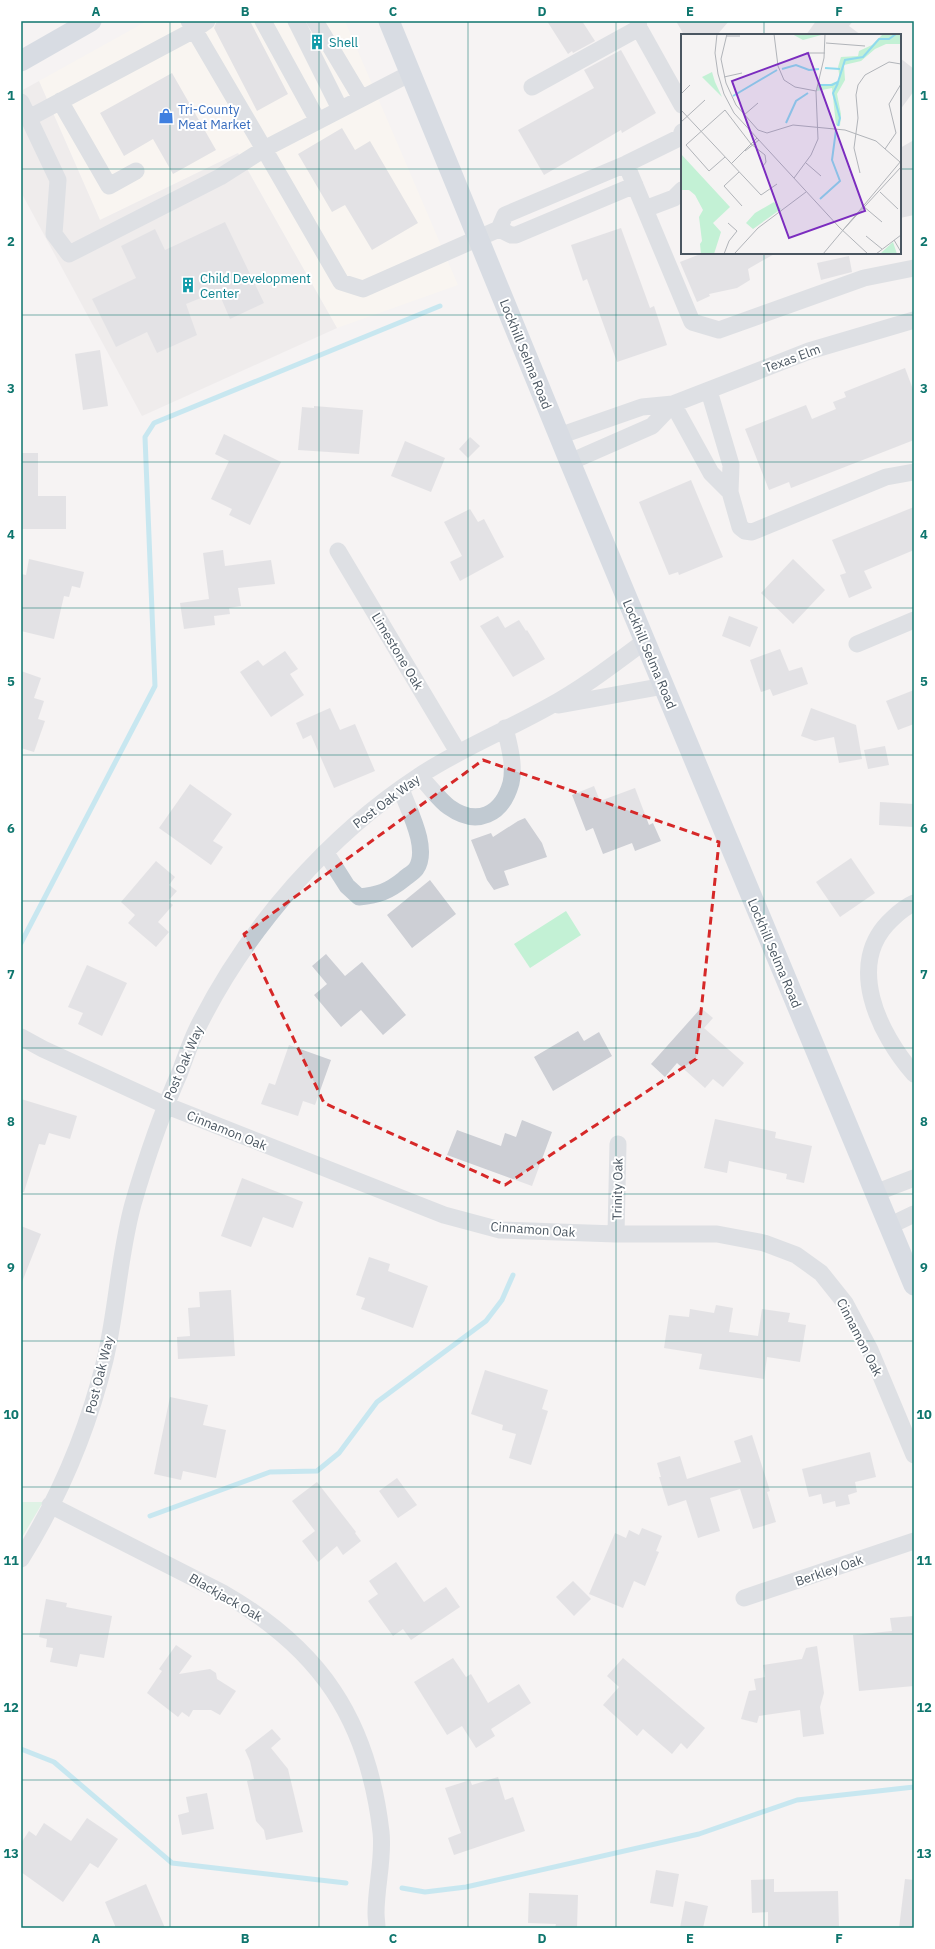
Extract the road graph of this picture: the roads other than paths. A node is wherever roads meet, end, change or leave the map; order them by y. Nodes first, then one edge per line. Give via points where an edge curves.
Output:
1 (91, 21) edge
2 (263, 21) edge
3 (296, 21) edge
4 (315, 21) edge
5 (391, 22) edge
6 (197, 24) edge
7 (639, 25) edge
8 (21, 61) edge
9 (411, 73) junction
10 (532, 87) dead end
11 (361, 98) junction
12 (60, 101) junction
13 (21, 102) edge
14 (681, 103) edge
15 (340, 109) junction
16 (29, 118) junction
17 (318, 121) junction
18 (681, 136) edge
19 (264, 149) junction
20 (626, 164) junction
21 (136, 171) dead end
22 (635, 185) junction
23 (681, 191) edge
24 (645, 209) junction
25 (499, 229) junction
26 (478, 238) junction
27 (914, 268) edge
28 (914, 320) edge
29 (709, 391) junction
30 (673, 404) junction
31 (560, 436) junction
32 (570, 462) junction
33 (914, 472) edge
34 (730, 492) junction
35 (338, 550) dead end
36 (914, 620) edge
37 (645, 641) junction
38 (857, 644) dead end
39 (664, 686) junction
40 (549, 707) junction
41 (505, 728) junction
42 (458, 752) junction
43 (419, 776) junction
44 (401, 789) junction
45 (326, 852) junction
46 (914, 903) edge
47 (21, 1037) edge
48 (914, 1074) edge
49 (166, 1105) junction
50 (618, 1144) dead end
51 (914, 1178) edge
52 (875, 1193) junction
53 (914, 1214) edge
54 (889, 1226) junction
55 (616, 1234) junction
56 (914, 1285) edge
57 (914, 1455) edge
58 (50, 1505) junction
59 (914, 1541) edge
60 (21, 1559) edge
61 (744, 1598) dead end
62 (377, 1928) edge

1 - 8 main road
2 - 17 street
3 - 15 street
4 - 11 street
5 - 9 main road, Lockhill Selma Road
6 - 12 street
6 - 19 street
7 - 10 street
7 - 14 street
9 - 11 street
9 - 26 main road, Lockhill Selma Road
11 - 15 street
12 - 16 street
12 - 21 street via 109,186
13 - 16 street
15 - 17 street
16 - 19 street via 58,180 54,234 69,254 220,177
17 - 19 street
18 - 20 street
19 - 26 street via 341,282 363,289
20 - 22 street
20 - 25 street via 505,215
22 - 24 street
22 - 25 street via 516,235
23 - 24 street via 674,198
24 - 27 street via 692,322 719,330 864,278
25 - 26 street
26 - 31 main road, Lockhill Selma Road
28 - 29 street, Texas Elm via 809,351
29 - 30 street, Texas Elm
29 - 34 street via 731,465
30 - 31 street, Texas Elm via 642,407
30 - 32 street, Texas Elm via 652,426
30 - 34 street via 711,473
31 - 32 main road, Lockhill Selma Road
32 - 37 main road, Lockhill Selma Road
33 - 34 street via 886,477 752,532 740,527
35 - 42 street, Limestone Oak
36 - 38 street
37 - 39 main road, Lockhill Selma Road
37 - 40 street, Post Oak Way
39 - 40 street, Post Oak Way
39 - 52 main road, Lockhill Selma Road
40 - 41 street, Post Oak Way
41 - 42 street, Post Oak Way
41 - 43 street via 512,761 511,782 502,804 487,816 466,816 448,806
42 - 43 street, Post Oak Way
43 - 44 street, Post Oak Way
44 - 45 street, Post Oak Way via 363,816
44 - 45 street via 419,838 421,853 416,868 394,887 377,895 359,896 347,886
45 - 49 street, Post Oak Way via 272,912 233,966 199,1024
46 - 48 street via 904,907 883,927 872,948 867,972 883,1029
47 - 49 street, Cinnamon Oak
49 - 55 street, Cinnamon Oak via 472,1224 500,1230
49 - 58 street, Post Oak Way via 150,1147 132,1208 103,1366 86,1425
50 - 55 street, Trinity Oak
51 - 52 street
52 - 54 main road, Lockhill Selma Road
53 - 54 street
54 - 56 main road, Lockhill Selma Road
55 - 57 street, Cinnamon Oak via 717,1234 764,1243 796,1255 821,1273 845,1303 870,1350
58 - 60 street, Post Oak Way
58 - 62 street, Blackjack Oak via 249,1608 286,1636 318,1669 336,1694 364,1748 381,1833
59 - 61 street, Berkley Oak

